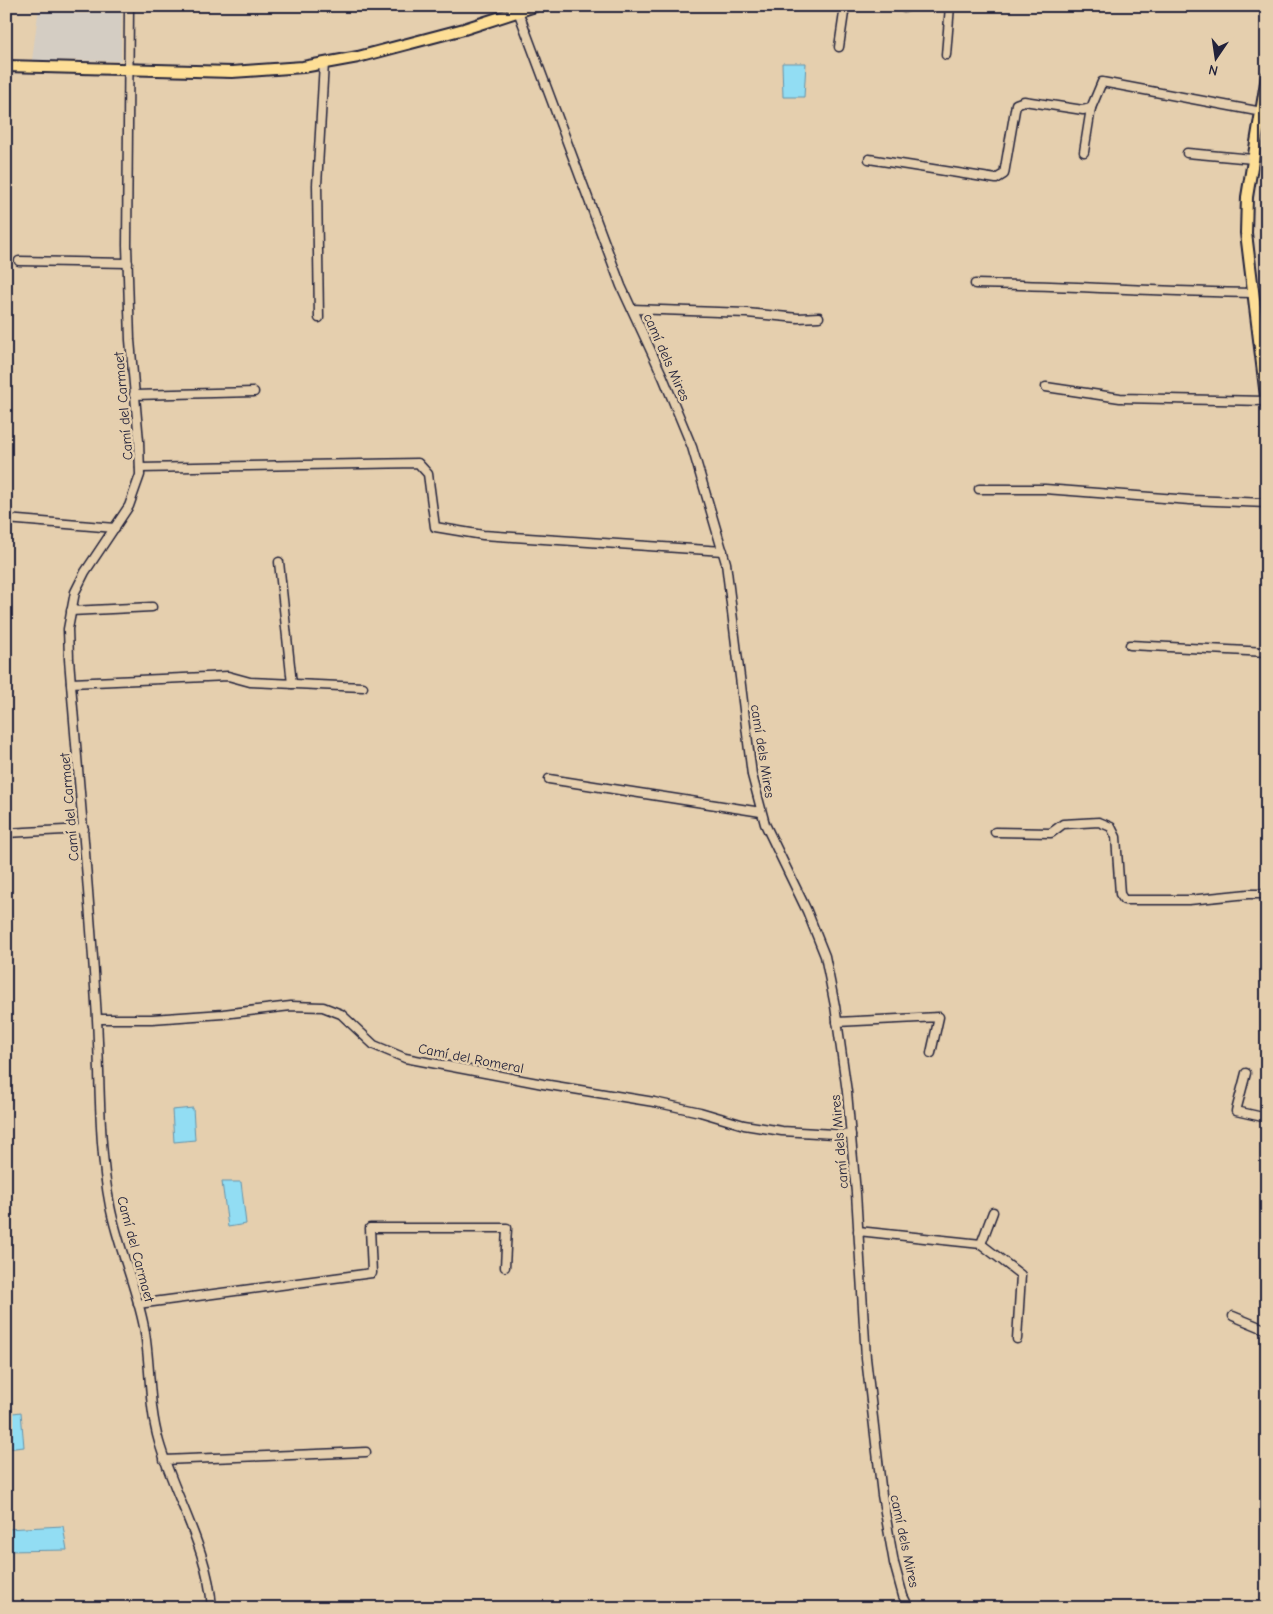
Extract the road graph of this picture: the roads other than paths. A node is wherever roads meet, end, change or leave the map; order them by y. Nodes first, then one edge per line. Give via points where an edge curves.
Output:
1 (129, 6) edge
2 (535, 6) edge
3 (845, 6) edge
4 (950, 6) edge
5 (518, 9) edge
6 (839, 47) dead end
7 (946, 55) dead end
8 (324, 63) junction
9 (6, 66) edge
10 (128, 69) junction
11 (1267, 76) edge
12 (1091, 108) junction
13 (1262, 112) junction
14 (1084, 152) dead end
15 (1186, 153) dead end
16 (869, 159) dead end
17 (1253, 159) junction
18 (19, 262) dead end
19 (128, 263) junction
20 (976, 284) dead end
21 (1253, 293) junction
22 (632, 310) junction
23 (819, 317) dead end
24 (319, 318) dead end
25 (1046, 387) dead end
26 (254, 392) dead end
27 (134, 395) junction
28 (1266, 400) edge
29 (1267, 405) edge
30 (140, 468) junction
31 (979, 489) dead end
32 (1267, 503) edge
33 (6, 519) edge
34 (115, 528) junction
35 (722, 551) junction
36 (279, 562) dead end
37 (152, 607) dead end
38 (71, 611) junction
39 (1130, 645) dead end
40 (1267, 652) edge
41 (71, 683) junction
42 (292, 684) junction
43 (363, 687) dead end
44 (549, 779) dead end
45 (761, 812) junction
46 (84, 829) junction
47 (994, 832) dead end
48 (6, 833) edge
49 (1267, 894) edge
50 (98, 1019) junction
51 (837, 1022) junction
52 (931, 1053) dead end
53 (1246, 1073) dead end
54 (1267, 1118) edge
55 (851, 1135) junction
56 (993, 1212) dead end
57 (858, 1232) junction
58 (981, 1244) junction
59 (505, 1267) dead end
60 (138, 1304) junction
61 (1233, 1316) dead end
62 (1267, 1330) edge
63 (1017, 1339) dead end
64 (366, 1452) dead end
65 (164, 1460) junction
66 (212, 1608) edge
67 (909, 1608) edge

1 - 10 street, Camí del Carmaet
2 - 5 main road
3 - 6 street
4 - 7 street
5 - 8 main road via 464,29
5 - 22 street, camí dels Mires
8 - 10 main road via 232,72
8 - 24 street via 317,185
9 - 10 main road
10 - 19 street, Camí del Carmaet
11 - 13 main road
12 - 13 street via 1102,82
12 - 14 street
12 - 16 street via 1083,110 1024,101 1016,104 1004,174 996,179
13 - 17 main road
15 - 17 street
17 - 21 main road via 1246,197 1246,233
18 - 19 street
19 - 27 street, Camí del Carmaet
20 - 21 street
21 - 28 main road
22 - 23 street
22 - 35 street, camí dels Mires via 692,447
25 - 28 street via 1120,398
26 - 27 street
27 - 30 street, Camí del Carmaet
28 - 29 main road
30 - 34 street, Camí del Carmaet via 129,506
30 - 35 street via 418,463 428,474 435,527 483,535
31 - 32 street via 1045,489
33 - 34 street
34 - 38 street, Camí del Carmaet via 85,572 75,592
35 - 45 street, camí dels Mires via 752,775
36 - 42 street
37 - 38 street
38 - 41 street, Camí del Carmaet via 68,629
39 - 40 street
41 - 42 street via 228,676 250,682
41 - 46 street, Camí del Carmaet
42 - 43 street
44 - 45 street
45 - 51 street, camí dels Mires via 825,956
46 - 48 street
46 - 50 street, Camí del Carmaet
47 - 49 street via 1051,833 1063,824 1099,822 1111,827 1116,837 1120,894 1124,900 1189,900
50 - 55 street, Camí del Romeral via 152,1019 291,1006 323,1008 342,1014 374,1045 405,1058 654,1102 744,1125
50 - 60 street, Camí del Carmaet via 105,1171 116,1232
51 - 52 street via 939,1017
51 - 55 street, camí dels Mires
53 - 54 street via 1236,1110
55 - 57 street, camí dels Mires
56 - 58 street
57 - 58 street
57 - 67 street, camí dels Mires via 866,1358 882,1496 894,1563
58 - 63 street via 1021,1275
59 - 60 street via 506,1228 370,1228 372,1273
60 - 65 street, Camí del Carmaet via 157,1438
61 - 62 street
64 - 65 street
65 - 66 street, Camí del Carmaet via 196,1537 207,1574

